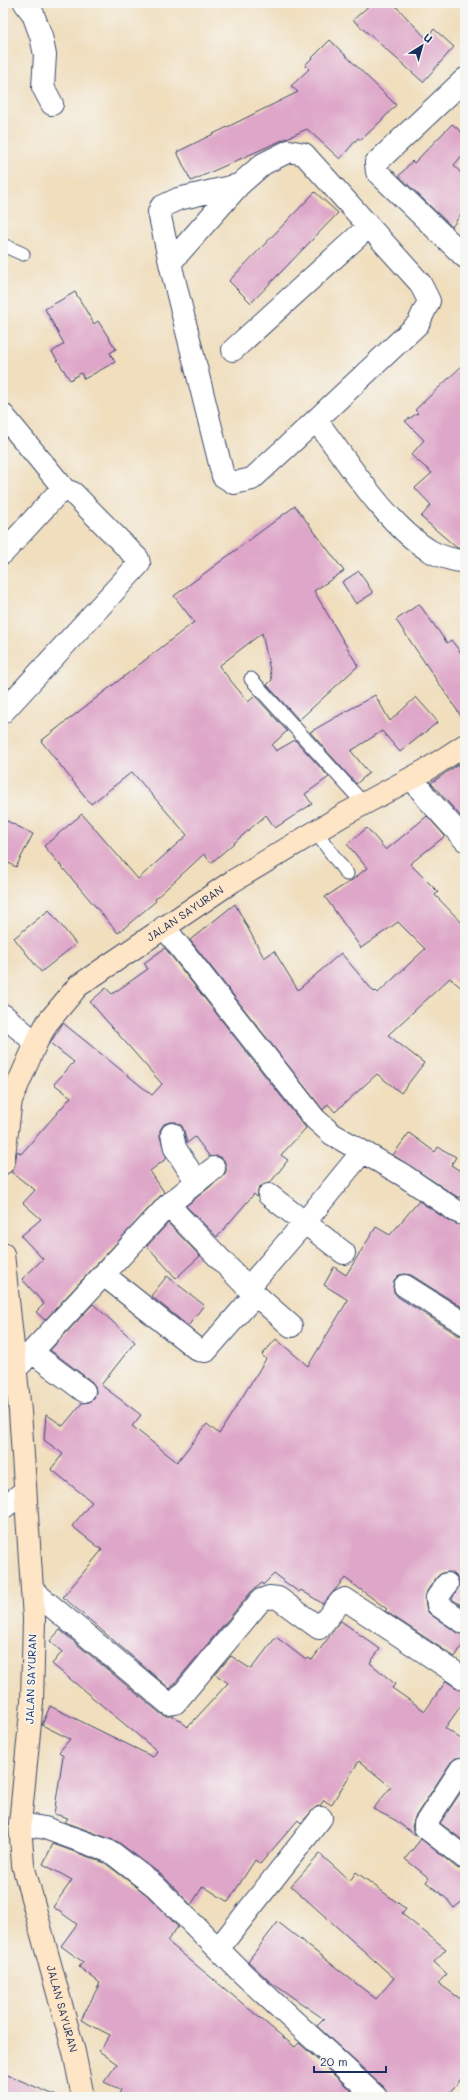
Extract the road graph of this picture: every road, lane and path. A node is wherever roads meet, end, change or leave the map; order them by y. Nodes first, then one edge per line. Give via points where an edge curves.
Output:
1 (25, 3) edge
2 (465, 79) edge
3 (52, 104) dead end
4 (239, 185) junction
5 (368, 227) junction
6 (3, 245) edge
7 (23, 254) dead end
8 (465, 257) edge
9 (170, 263) junction
10 (233, 350) dead end
11 (3, 415) edge
12 (316, 420) junction
13 (65, 490) junction
14 (3, 553) edge
15 (465, 562) edge
16 (251, 679) dead end
17 (3, 712) edge
18 (465, 745) edge
19 (412, 778) junction
20 (364, 804) junction
21 (315, 832) junction
22 (465, 840) edge
23 (347, 874) dead end
24 (164, 927) junction
25 (3, 1015) edge
26 (36, 1043) junction
27 (7, 1105) edge
28 (172, 1134) dead end
29 (362, 1152) junction
30 (3, 1164) edge
31 (214, 1168) dead end
32 (196, 1181) junction
33 (269, 1196) dead end
34 (168, 1205) junction
35 (465, 1215) edge
36 (305, 1222) junction
37 (344, 1253) dead end
38 (3, 1254) edge
39 (104, 1275) junction
40 (405, 1286) dead end
41 (252, 1291) junction
42 (465, 1323) edge
43 (291, 1326) dead end
44 (33, 1353) junction
45 (16, 1369) junction
46 (84, 1391) dead end
47 (25, 1491) junction
48 (3, 1508) edge
49 (447, 1584) dead end
50 (32, 1590) junction
51 (465, 1623) edge
52 (465, 1679) edge
53 (464, 1768) edge
54 (322, 1818) dead end
55 (20, 1824) junction
56 (465, 1858) edge
57 (218, 1949) junction
58 (82, 2097) edge
59 (376, 2097) edge

1 - 3 street via 33,14 41,36 46,56 43,87
2 - 8 street via 376,163 375,168
4 - 5 street via 263,164 289,151 304,154
4 - 9 street
4 - 9 street via 178,199 161,207 159,212
5 - 10 street
5 - 12 street via 420,283 428,301 418,324
6 - 7 lane
9 - 12 street via 223,476 234,482 252,479
11 - 13 street
12 - 15 street via 382,507 409,535 432,551
13 - 14 street via 57,494
13 - 17 street via 73,493 138,559 139,564
16 - 20 lane
18 - 19 street, JALAN SAYURAN
19 - 20 street, JALAN SAYURAN
19 - 22 street
20 - 21 street, JALAN SAYURAN
21 - 23 lane
21 - 24 street, JALAN SAYURAN via 233,881
24 - 26 street, JALAN SAYURAN via 78,986 48,1023
24 - 29 street via 304,1107 332,1134
25 - 26 street
26 - 27 street, JALAN SAYURAN
27 - 30 street, JALAN SAYURAN
28 - 32 street via 175,1148
29 - 35 street via 404,1175
29 - 36 street
31 - 32 street
32 - 34 street
33 - 36 street
34 - 39 street
34 - 41 street
36 - 37 street
36 - 41 street
38 - 45 street, JALAN SAYURAN
39 - 41 street via 202,1351 206,1351
39 - 44 street
40 - 42 street
41 - 43 street
44 - 45 street
44 - 46 street
45 - 47 street, JALAN SAYURAN
47 - 48 street
47 - 50 street, JALAN SAYURAN
49 - 51 street via 437,1598 438,1605
50 - 52 street via 169,1704 174,1703 260,1600 269,1597 278,1598 319,1628 341,1601 345,1600
50 - 55 street, JALAN SAYURAN via 32,1702
53 - 56 street via 425,1826
54 - 57 street
55 - 57 street via 45,1828 111,1852 155,1886
55 - 58 street, JALAN SAYURAN via 23,1865 74,2052
57 - 59 street

